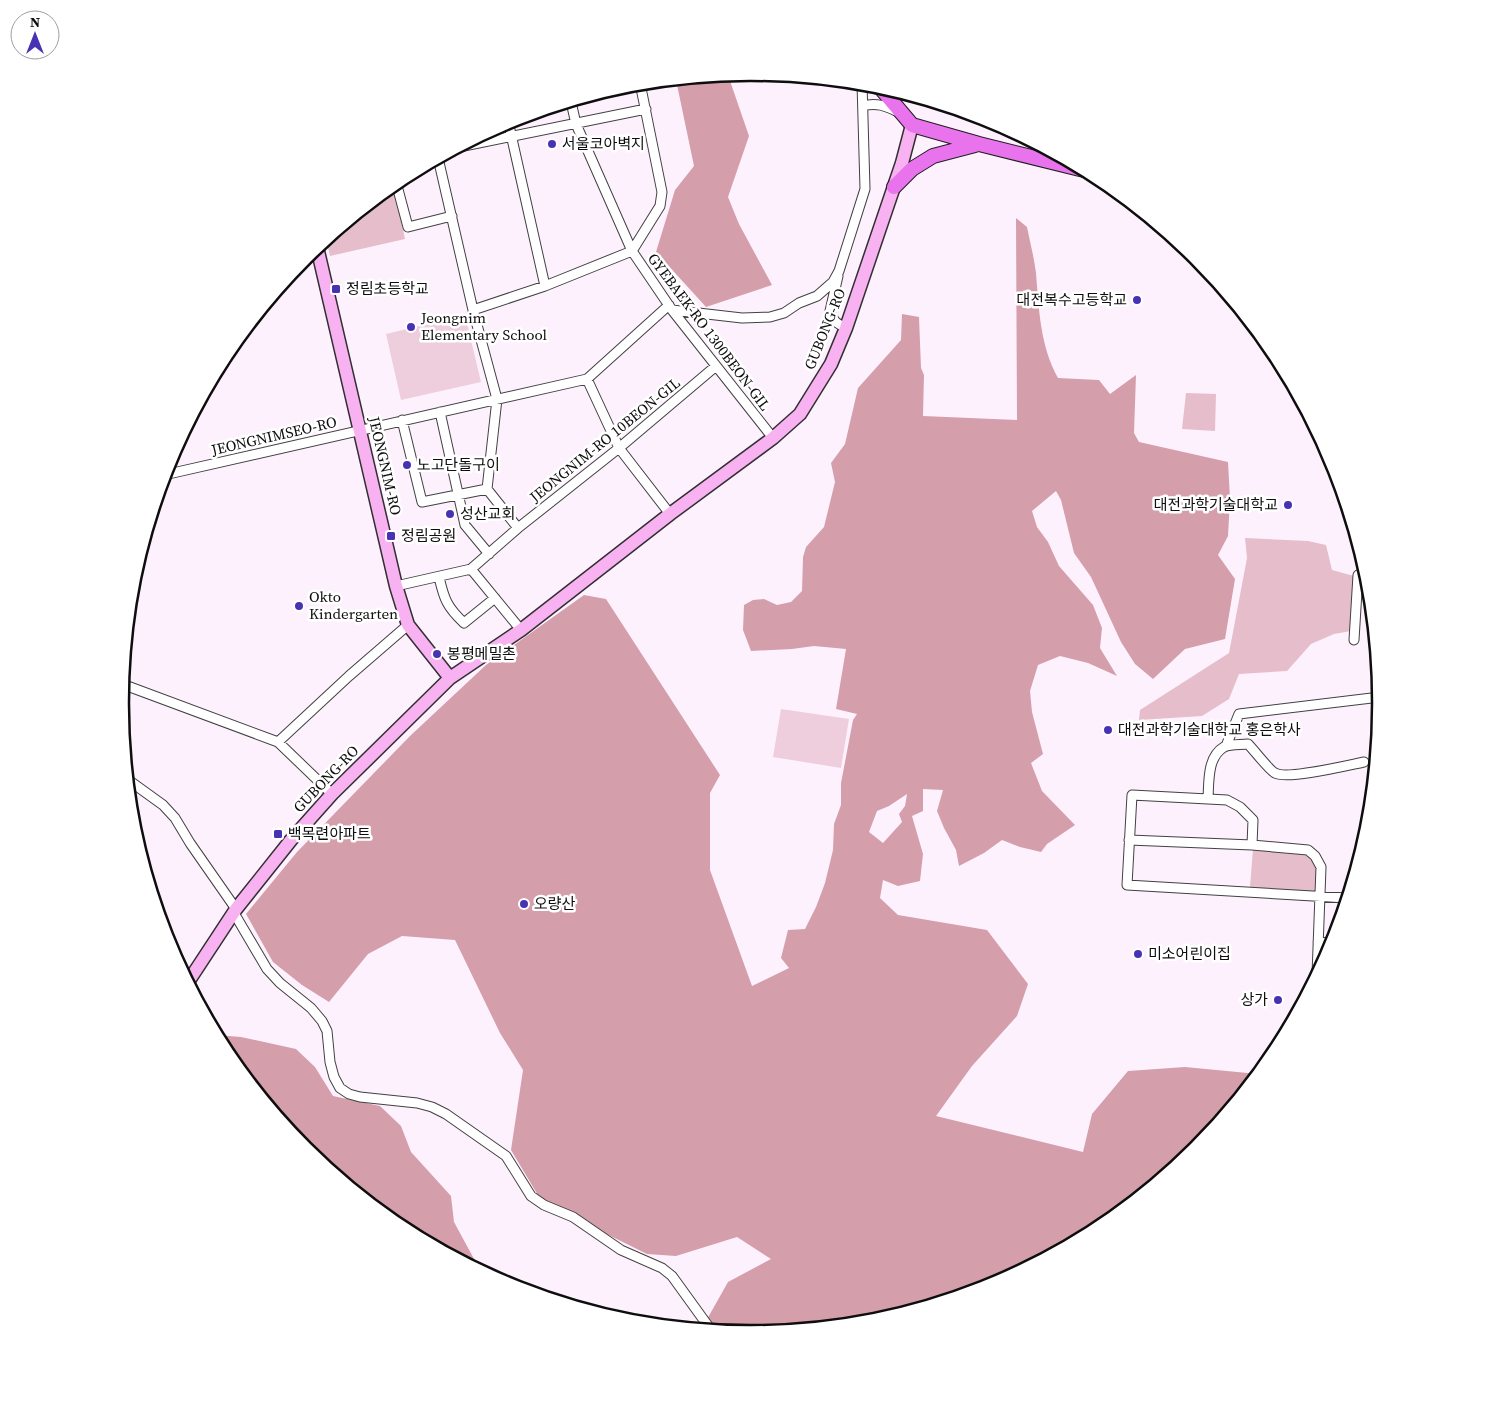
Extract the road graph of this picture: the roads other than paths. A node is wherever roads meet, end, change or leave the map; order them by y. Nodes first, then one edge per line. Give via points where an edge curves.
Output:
1 (642, 91) edge
2 (862, 92) edge
3 (888, 97) edge
4 (863, 106) junction
5 (573, 107) edge
6 (646, 110) junction
7 (908, 120) junction
8 (576, 124) junction
9 (510, 130) edge
10 (511, 137) junction
11 (481, 143) edge
12 (979, 144) junction
13 (1047, 157) edge
14 (440, 165) edge
15 (894, 187) junction
16 (398, 191) edge
17 (452, 216) junction
18 (632, 251) junction
19 (320, 255) edge
20 (839, 271) junction
21 (545, 286) junction
22 (671, 307) junction
23 (473, 310) junction
24 (846, 328) junction
25 (716, 366) junction
26 (587, 379) junction
27 (497, 399) junction
28 (440, 412) junction
29 (402, 420) junction
30 (360, 431) junction
31 (773, 438) junction
32 (619, 448) junction
33 (173, 472) edge
34 (487, 489) junction
35 (458, 495) junction
36 (670, 514) junction
37 (518, 528) junction
38 (490, 554) junction
39 (472, 568) junction
40 (1358, 575) dead end
41 (439, 577) junction
42 (396, 586) junction
43 (495, 598) junction
44 (408, 626) junction
45 (521, 630) junction
46 (1354, 640) dead end
47 (450, 678) junction
48 (129, 687) edge
49 (1372, 698) edge
50 (278, 742) junction
51 (1226, 746) junction
52 (1364, 762) dead end
53 (134, 783) edge
54 (332, 794) junction
55 (1208, 799) junction
56 (1130, 840) junction
57 (1252, 845) junction
58 (1320, 897) junction
59 (1341, 898) edge
60 (235, 911) junction
61 (1318, 942) junction
62 (1324, 942) edge
63 (1318, 957) edge
64 (192, 976) edge
65 (706, 1323) edge

1 - 6 street
2 - 4 street
3 - 7 main road
4 - 7 street via 881,104
4 - 20 street via 865,189
5 - 8 street, GYEBAEK-RO 1300BEON-GIL
6 - 8 street
6 - 18 street via 662,192 660,206
7 - 12 main road
7 - 15 street, GUBONG-RO
8 - 10 street
8 - 18 street, GYEBAEK-RO 1300BEON-GIL
9 - 10 street
10 - 11 street
10 - 21 street
12 - 13 main road
12 - 15 main road via 932,156 912,169
14 - 17 street
15 - 24 street, GUBONG-RO
16 - 17 street via 408,228
17 - 23 street
18 - 21 street
18 - 22 street, GYEBAEK-RO 1300BEON-GIL
19 - 30 street, JEONGNIM-RO
20 - 22 street via 833,282 817,296 770,317 742,318
20 - 24 street via 830,311 836,323
21 - 23 street
22 - 25 street, GYEBAEK-RO 1300BEON-GIL
22 - 26 street
23 - 27 street
24 - 31 street, GUBONG-RO via 817,390 800,414
25 - 31 street, GYEBAEK-RO 1300BEON-GIL
25 - 32 street, JEONGNIM-RO 10BEON-GIL
26 - 27 street, JEONGNIMSEO-RO
26 - 32 street
27 - 28 street, JEONGNIMSEO-RO
27 - 34 street
28 - 29 street, JEONGNIMSEO-RO
28 - 35 street
29 - 30 street, JEONGNIMSEO-RO
29 - 35 street, JEONGNIM-RO via 422,502
30 - 33 street, JEONGNIMSEO-RO
30 - 42 street, JEONGNIM-RO
31 - 36 street, GUBONG-RO
32 - 36 street
32 - 37 street, JEONGNIM-RO 10BEON-GIL
34 - 35 street, JEONGNIM-RO
34 - 37 street
35 - 38 street via 465,526
36 - 45 street, GUBONG-RO
37 - 38 street, JEONGNIM-RO 10BEON-GIL
38 - 39 street, JEONGNIM-RO 10BEON-GIL
39 - 41 street, JEONGNIM-RO 10BEON-GIL
39 - 43 street
40 - 46 street
41 - 42 street, JEONGNIM-RO 10BEON-GIL
41 - 43 street via 451,611 464,623
42 - 44 street, JEONGNIM-RO
43 - 45 street
44 - 47 street, JEONGNIM-RO
44 - 50 street
45 - 47 street, GUBONG-RO
47 - 54 street, GUBONG-RO
48 - 50 street
49 - 51 street via 1239,714
50 - 54 street
51 - 52 street via 1248,744 1275,773 1284,775
51 - 55 street via 1210,766
53 - 60 street via 175,818
54 - 60 street, GUBONG-RO via 290,840
55 - 56 street via 1132,795
55 - 57 street via 1227,800 1253,820
56 - 57 street
56 - 58 street via 1127,885
57 - 58 street via 1308,850 1321,867
58 - 59 street
58 - 61 street
60 - 64 street, GUBONG-RO
60 - 65 street via 267,969 322,1021 334,1077 340,1088 360,1097 417,1103 446,1114 506,1156 531,1196 573,1217 621,1250 662,1268 672,1276
61 - 62 street
61 - 63 street

